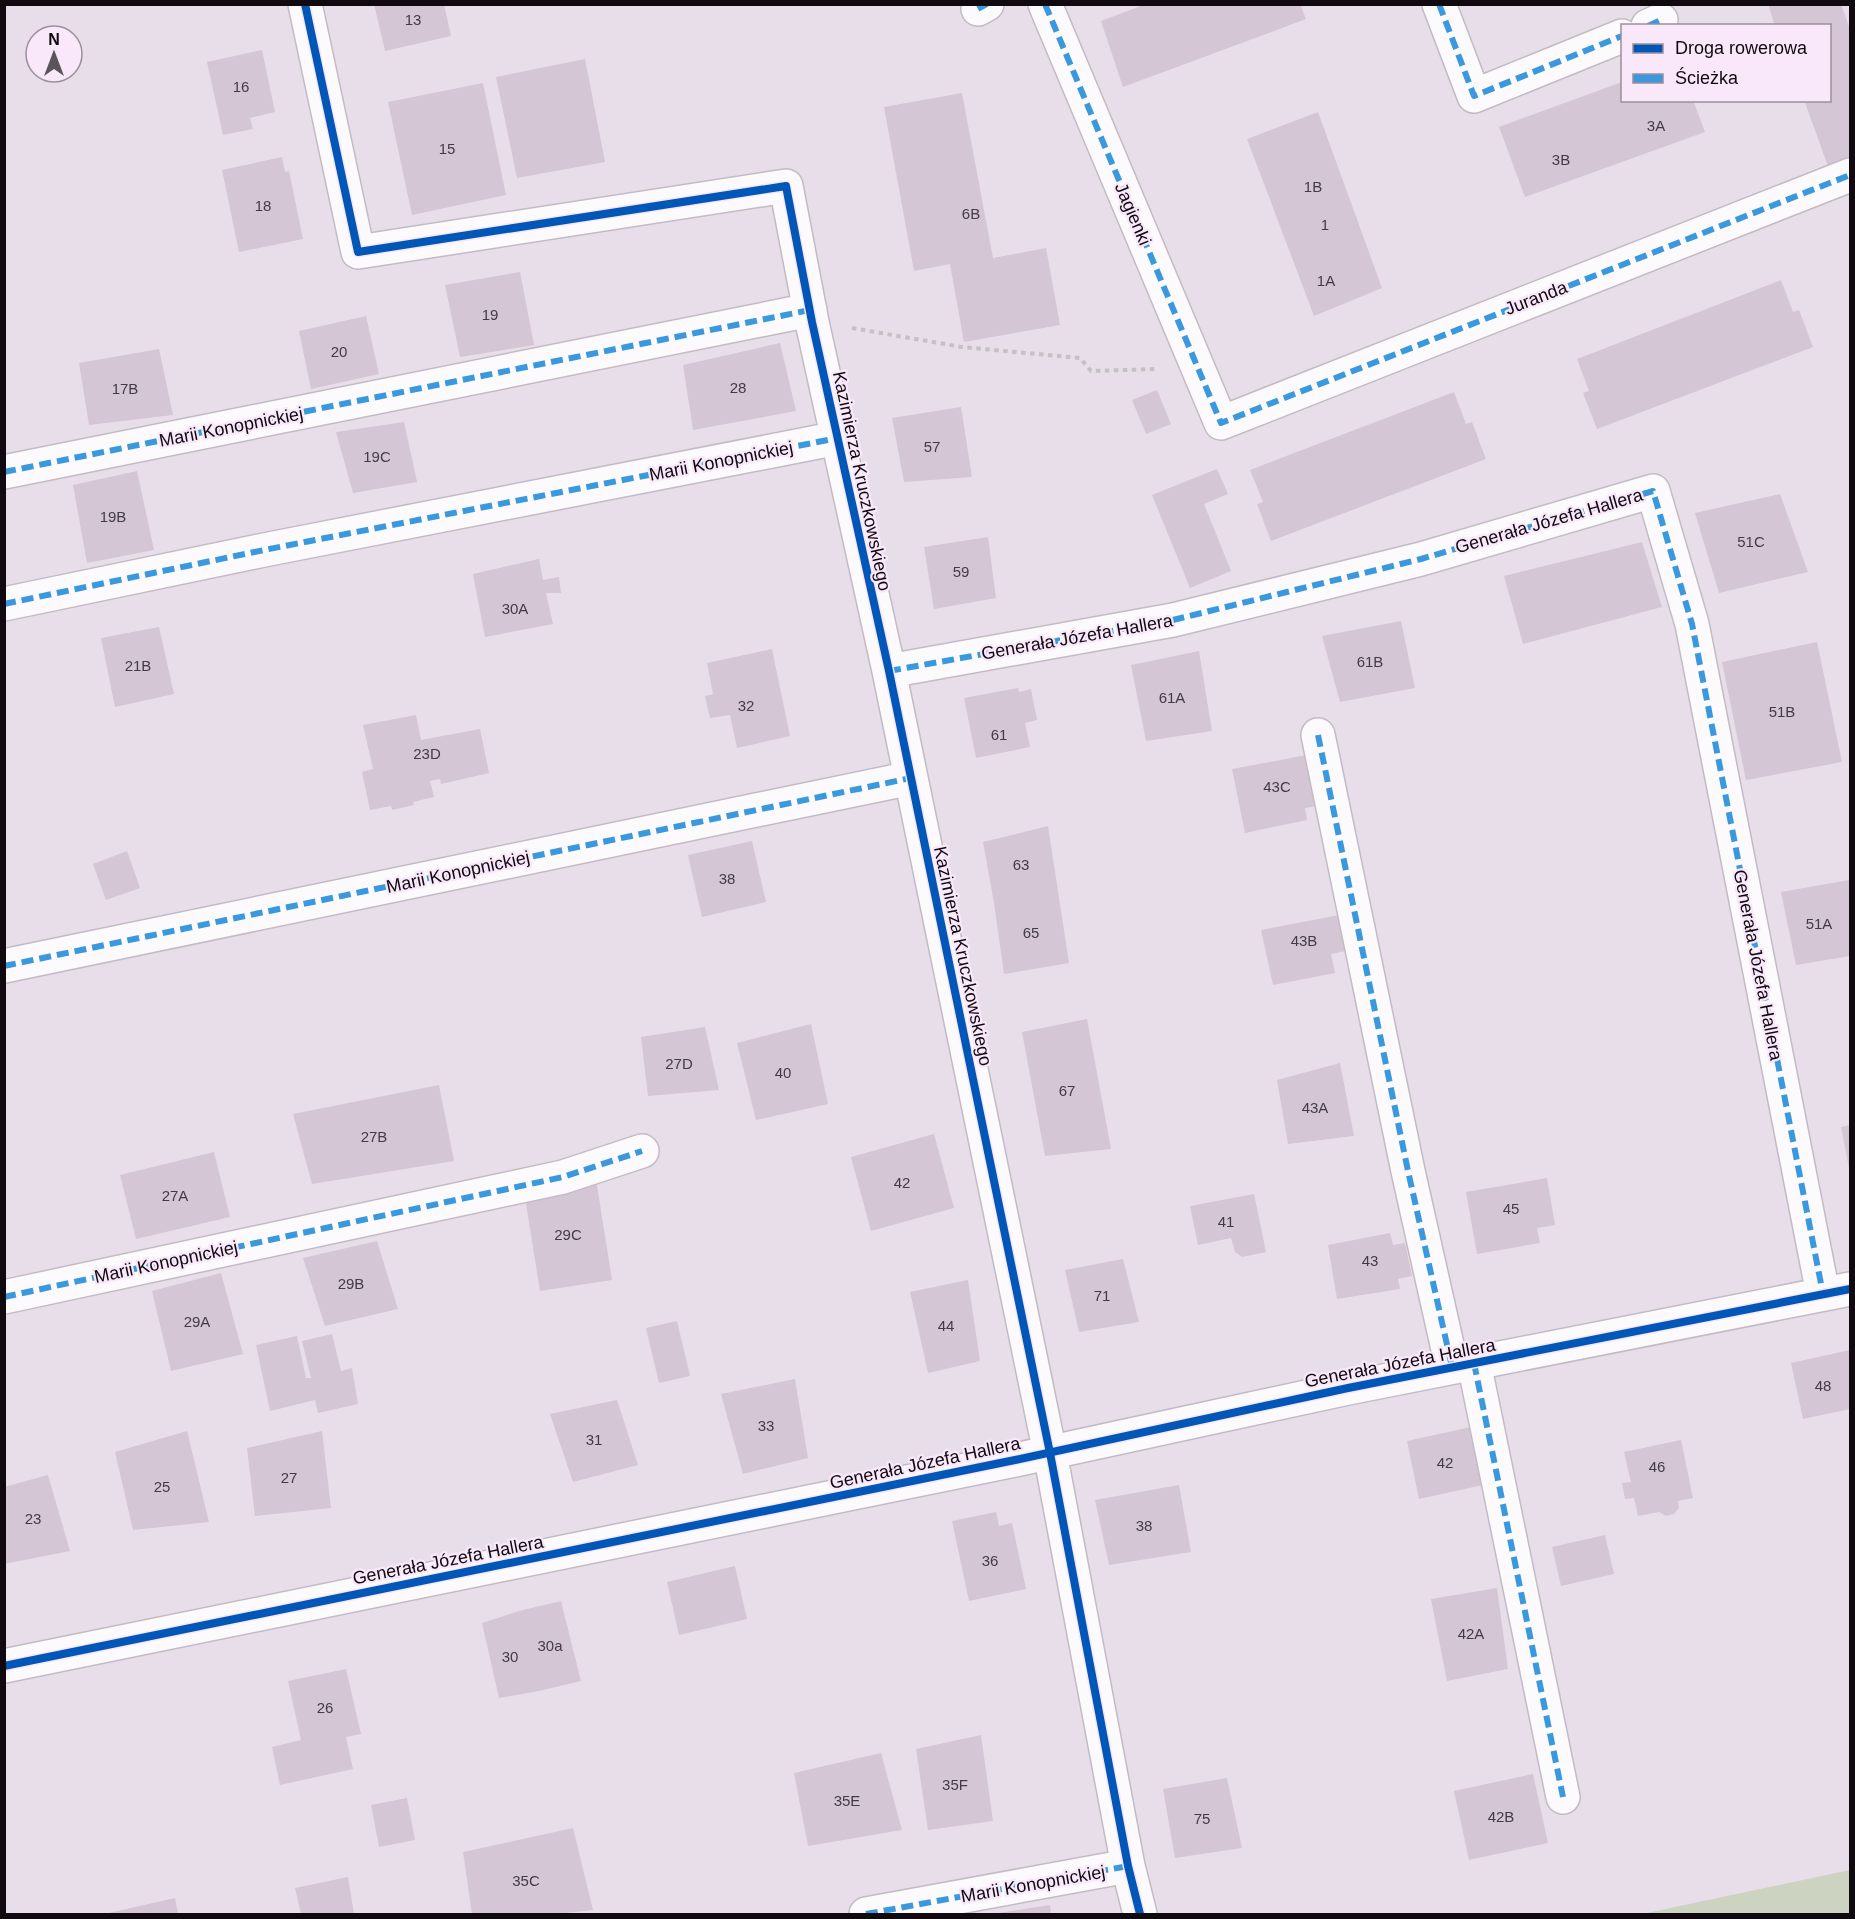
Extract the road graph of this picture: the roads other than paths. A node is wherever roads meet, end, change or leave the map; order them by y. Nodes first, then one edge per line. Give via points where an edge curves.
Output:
1 (305, 4) edge
2 (1045, 4) edge
3 (1438, 4) edge
4 (1621, 37) edge
5 (1851, 175) edge
6 (811, 316) junction
7 (1221, 423) joint
8 (838, 438) junction
9 (4, 472) edge
10 (4, 604) edge
11 (889, 671) junction
12 (1318, 735) dead end
13 (911, 778) junction
14 (4, 966) edge
15 (642, 1151) dead end
16 (1837, 1291) edge
17 (4, 1296) edge
18 (1463, 1365) junction
19 (1050, 1453) junction
20 (4, 1666) edge
21 (1563, 1797) dead end
22 (1128, 1866) junction
23 (866, 1914) edge
24 (1140, 1914) edge

1 - 6 street, Kazimierza Kruczkowskiego via 358,252 786,186
2 - 7 street, Jagienki
3 - 4 street via 1474,96
5 - 7 street, Juranda
6 - 8 street, Kazimierza Kruczkowskiego
6 - 9 street, Marii Konopnickiej
8 - 10 street, Marii Konopnickiej
8 - 11 street, Kazimierza Kruczkowskiego
11 - 13 street, Kazimierza Kruczkowskiego
11 - 16 street, Generała Józefa Hallera via 1173,620 1421,559 1653,491 1692,624
12 - 18 street, Generała Józefa Hallera via 1408,1171
13 - 14 street, Marii Konopnickiej
13 - 19 street, Kazimierza Kruczkowskiego
15 - 17 street, Marii Konopnickiej via 563,1177
16 - 18 street, Generała Józefa Hallera
18 - 19 street, Generała Józefa Hallera
18 - 21 street, Generała Józefa Hallera
19 - 20 street, Generała Józefa Hallera
19 - 22 street, Kazimierza Kruczkowskiego
22 - 23 street, Marii Konopnickiej
22 - 24 street, Kazimierza Kruczkowskiego

